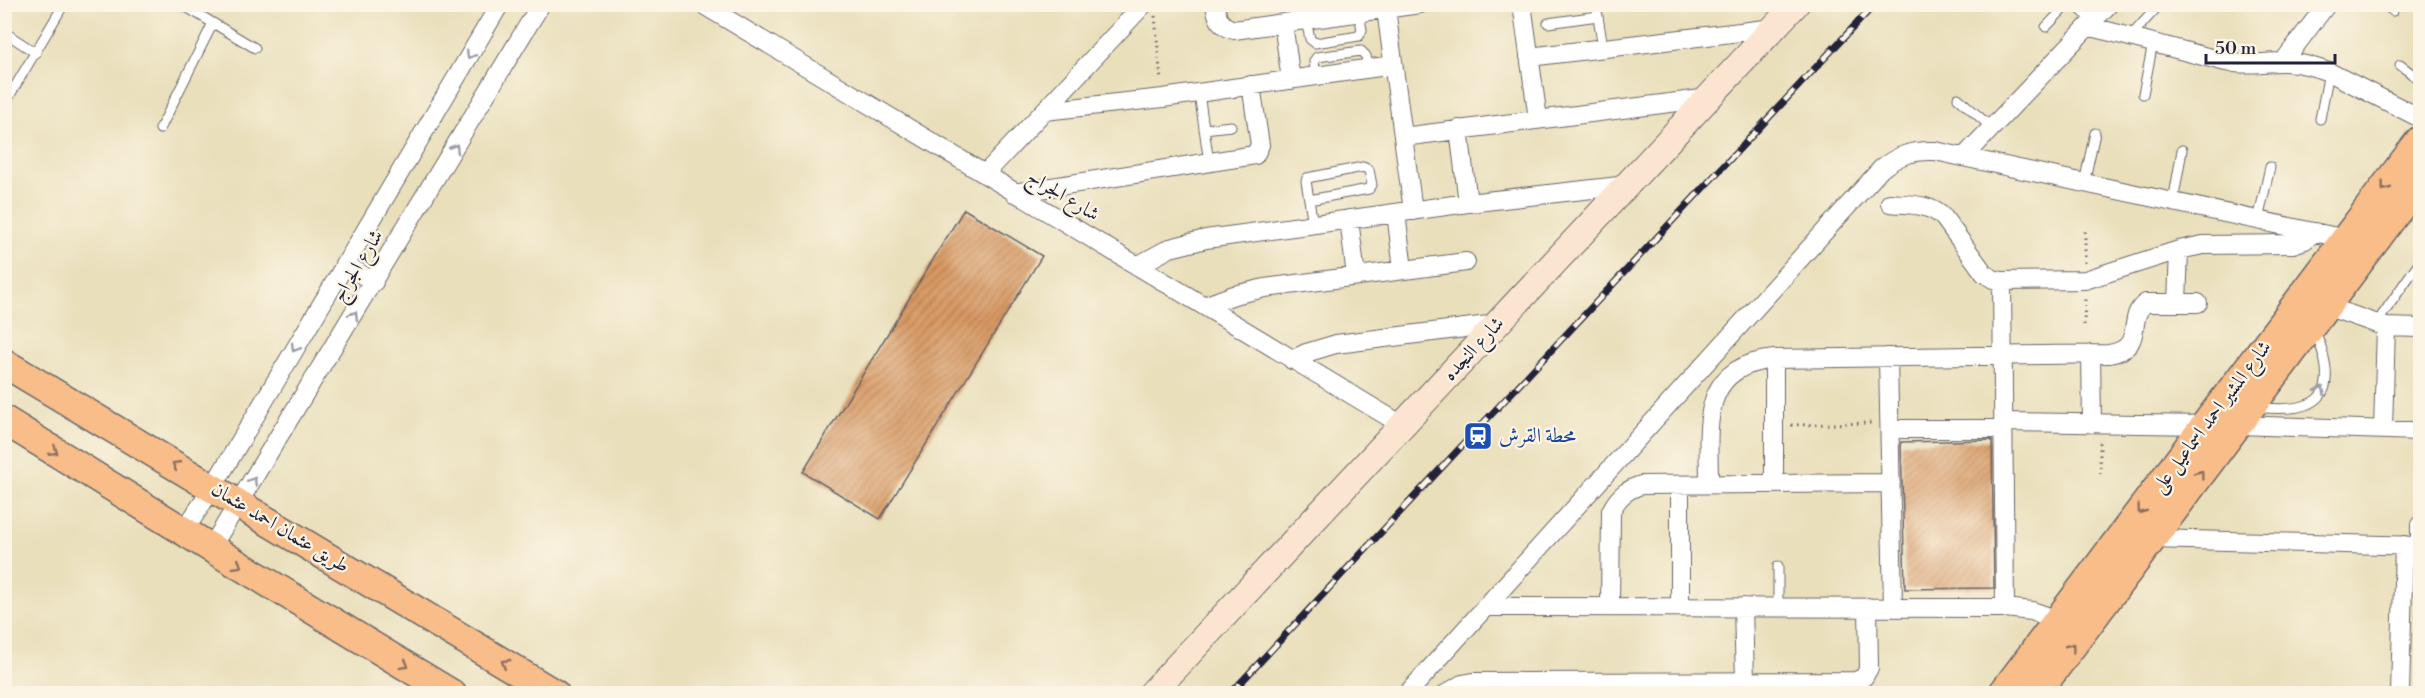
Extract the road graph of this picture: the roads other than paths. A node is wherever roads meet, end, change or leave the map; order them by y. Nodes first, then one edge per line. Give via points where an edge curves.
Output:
1 (64, 4) edge
2 (181, 4) edge
3 (500, 4) edge
4 (541, 4) edge
5 (702, 4) edge
6 (1215, 4) edge
7 (1420, 4) edge
8 (1522, 4) edge
9 (1596, 4) edge
10 (1796, 4) edge
11 (2068, 4) edge
12 (2081, 4) edge
13 (2109, 4) edge
14 (2160, 4) edge
15 (2327, 4) edge
16 (2383, 4) edge
17 (1386, 9) junction
18 (1150, 10) edge
19 (1360, 10) edge
20 (2393, 11) dead end
21 (1598, 16) junction
22 (2092, 22) junction
23 (213, 23) junction
24 (1283, 23) junction
25 (1548, 23) dead end
26 (2046, 27) dead end
27 (1774, 28) junction
28 (4, 32) edge
29 (2130, 37) junction
30 (2153, 43) junction
31 (255, 48) dead end
32 (1603, 48) junction
33 (36, 53) junction
34 (1529, 57) junction
35 (2283, 62) junction
36 (1393, 65) junction
37 (2400, 66) dead end
38 (2329, 72) junction
39 (1291, 80) junction
40 (2421, 80) edge
41 (1251, 86) junction
42 (1199, 93) junction
43 (2143, 94) dead end
44 (1708, 98) junction
45 (1958, 98) dead end
46 (4, 105) edge
47 (1044, 111) junction
48 (2421, 118) edge
49 (1538, 119) junction
50 (2320, 119) dead end
51 (1232, 126) dead end
52 (1992, 128) junction
53 (159, 129) dead end
54 (1204, 129) junction
55 (1459, 129) junction
56 (2094, 133) dead end
57 (1403, 137) junction
58 (2421, 140) edge
59 (2182, 150) dead end
60 (1964, 157) junction
61 (1209, 163) junction
62 (2270, 167) dead end
63 (985, 174) junction
64 (2421, 181) edge
65 (2084, 183) junction
66 (1628, 184) junction
67 (1014, 192) junction
68 (1309, 200) junction
69 (2173, 202) junction
70 (1468, 203) junction
71 (1890, 203) dead end
72 (1405, 212) junction
73 (1349, 219) junction
74 (2258, 220) junction
75 (1313, 225) junction
76 (2315, 232) junction
77 (2356, 246) junction
78 (2179, 250) junction
79 (2421, 261) edge
80 (1466, 262) dead end
81 (344, 264) junction
82 (1137, 266) junction
83 (1403, 270) junction
84 (1356, 276) junction
85 (2002, 281) junction
86 (374, 282) junction
87 (2177, 303) junction
88 (2198, 303) dead end
89 (1204, 306) junction
90 (2319, 315) junction
91 (1497, 324) junction
92 (2381, 325) junction
93 (2421, 328) edge
94 (2091, 354) junction
95 (2003, 356) junction
96 (1888, 357) junction
97 (1774, 359) junction
98 (1292, 360) junction
99 (4, 363) edge
100 (2301, 408) junction
101 (2244, 416) junction
102 (4, 420) edge
103 (2096, 424) junction
104 (1402, 425) junction
105 (2205, 425) junction
106 (1890, 426) junction
107 (2003, 426) junction
108 (2301, 427) junction
109 (2383, 429) junction
110 (2421, 430) edge
111 (1891, 483) junction
112 (1680, 484) junction
113 (1709, 484) junction
114 (1774, 484) junction
115 (213, 487) junction
116 (240, 504) junction
117 (2421, 525) edge
118 (184, 531) junction
119 (2151, 539) junction
120 (2415, 546) edge
121 (211, 549) junction
122 (1778, 566) dead end
123 (1485, 607) junction
124 (1610, 607) junction
125 (1680, 607) junction
126 (1743, 607) junction
127 (1778, 607) junction
128 (1868, 607) junction
129 (1893, 608) junction
130 (2005, 608) junction
131 (2058, 620) junction
132 (1751, 685) edge
133 (1784, 687) edge
134 (1570, 688) edge
135 (452, 693) edge
136 (555, 693) edge
137 (1151, 693) edge
138 (1407, 693) edge
139 (1446, 693) edge
140 (2019, 693) edge
141 (2400, 693) edge

1 - 33 lane
2 - 23 lane
3 -> 81 street, شارع الجراج
86 -> 4 street, شارع الجراج
5 - 63 street, شارع الجراج
6 - 24 street via 1217,18 1234,30
7 - 17 street
8 - 34 street
9 - 21 lane
10 - 27 street, شارع النجده
11 - 26 lane
12 - 22 street
13 - 22 street
14 - 29 lane
15 - 35 street
16 - 20 lane
17 - 19 street
17 - 36 street
18 - 47 street
19 - 24 street
21 - 25 lane
21 - 32 lane
22 - 29 street
22 - 52 street
23 - 31 lane
23 - 53 lane
24 - 39 street
27 - 32 street
27 - 44 street, شارع النجده
28 - 33 lane
29 - 30 street
30 - 35 street via 2236,64
30 - 43 lane
32 - 34 street
33 - 46 lane
34 - 49 street
35 - 38 street
36 - 39 street
36 - 57 street
37 - 40 lane
38 - 48 street
38 - 50 lane
39 - 41 street
41 - 42 street
41 - 61 street via 1259,151 1249,157
42 - 47 street
42 - 54 lane
44 - 49 street
44 - 66 street, شارع النجده
45 - 52 lane
47 - 63 street
49 - 55 street
51 - 54 lane
52 - 60 street
54 - 61 lane
55 - 57 street
55 - 70 street
56 - 65 lane
57 - 72 street
58 -> 77 main road, شارع المشير احمد اسماعيل على
59 - 69 lane
60 - 65 street
60 - 123 street via 1935,151 1911,152 1881,169
61 - 67 street
62 - 74 lane
63 - 67 street, شارع الجراج
64 - 77 main road, شارع المشير احمد اسماعيل على
65 - 69 street
66 - 70 street
66 - 91 street, شارع النجده
67 - 82 street, شارع الجراج
68 - 68 lane via 1308,176 1363,167 1369,170 1370,189
68 - 75 lane
69 - 74 street
70 - 72 street
71 - 85 street via 1936,211 1984,273
72 - 73 street
72 - 83 street
73 - 75 street
73 - 84 street
74 - 76 street
75 - 82 street via 1188,243
76 - 77 street
76 - 78 street via 2293,244 2214,244
77 - 90 main road, شارع المشير احمد اسماعيل على
77 - 105 main road, شارع المشير احمد اسماعيل على
78 - 85 street via 2085,280
78 - 87 street
79 - 92 lane
80 - 83 street
81 - 86 street
81 -> 115 street, شارع الجراج
82 - 89 street, شارع الجراج
83 - 84 street
84 - 89 street via 1249,291
85 - 95 street
116 -> 86 street, شارع الجراج
87 - 88 street
87 - 94 street via 2142,305 2128,345 2116,353
89 - 98 street, شارع الجراج
90 - 92 street
100 -> 90 lane via 2314,403 2323,393 2326,380
90 - 101 main road, شارع المشير احمد اسماعيل على
91 - 98 street via 1336,344
91 - 104 street, شارع النجده
92 - 93 street
92 - 109 street
94 - 95 street
94 - 103 street
95 - 96 street
95 - 107 street
96 - 97 street
96 - 106 street
97 - 113 street via 1748,364 1737,371 1712,401
97 - 114 street
98 - 104 street, شارع الجراج
115 -> 99 main road, طريق عثمان احمد عثمان
100 - 101 lane
100 - 108 lane
101 - 108 street
119 -> 101 main road, شارع المشير احمد اسماعيل على
102 -> 118 main road
103 - 105 street
103 - 107 street
104 - 137 street, شارع النجده
105 -> 131 main road, شارع المشير احمد اسماعيل على
106 - 107 street
106 - 111 street
107 - 130 street
108 - 109 street
109 - 110 street
111 - 114 street
111 - 129 street
112 - 113 street
112 - 124 street via 1641,485 1616,501 1610,521
112 - 125 street
113 - 114 street
115 - 116 main road, طريق عثمان احمد عثمان
115 - 118 street, شارع الجراج
116 - 121 street, شارع الجراج
136 -> 116 main road, طريق عثمان احمد عثمان
117 - 120 street
118 - 121 main road
119 - 120 street
140 -> 119 main road, شارع المشير احمد اسماعيل على
120 - 141 street
121 -> 135 main road
122 - 127 lane
123 - 124 street
123 - 138 street
124 - 125 street
125 - 126 street
126 - 127 street
126 - 132 street
127 - 128 street
128 - 129 street
128 - 133 street via 1870,664 1864,677
129 - 130 street
130 - 131 street via 2032,611
131 - 140 main road, شارع المشير احمد اسماعيل على
132 - 133 street
132 - 134 street
134 - 139 street via 1473,682

